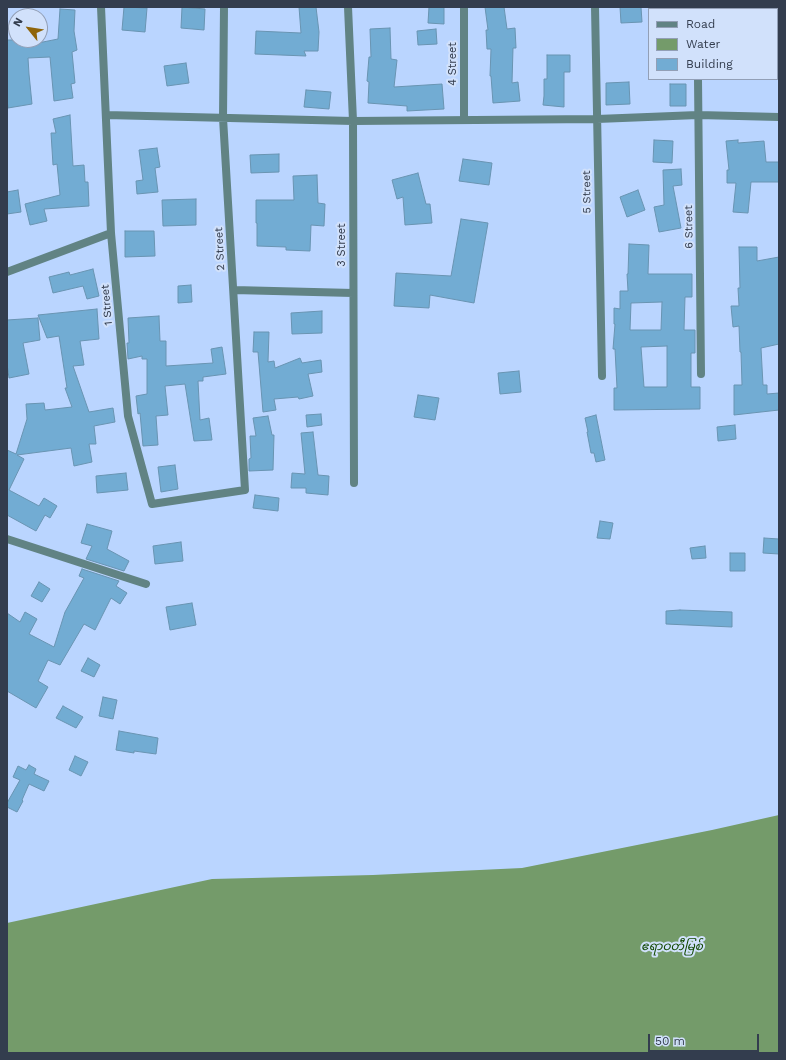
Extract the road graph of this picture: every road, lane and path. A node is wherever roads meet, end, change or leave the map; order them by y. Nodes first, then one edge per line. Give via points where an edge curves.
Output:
1 (101, 7) edge
2 (224, 7) edge
3 (348, 7) edge
4 (464, 7) edge
5 (595, 7) edge
6 (698, 80) edge
7 (106, 115) junction
8 (698, 115) junction
9 (779, 117) edge
10 (224, 118) junction
11 (597, 119) junction
12 (464, 120) junction
13 (353, 121) junction
14 (111, 233) junction
15 (7, 272) edge
16 (234, 290) junction
17 (354, 293) junction
18 (701, 374) dead end
19 (602, 376) dead end
20 (354, 483) dead end
21 (245, 490) joint
22 (7, 539) edge
23 (146, 584) dead end

1 - 7 street, 1 Street
2 - 10 street, 2 Street
3 - 13 street, 3 Street
4 - 12 street, 4 Street
5 - 11 street, 5 Street
6 - 8 street, 6 Street
7 - 10 street
7 - 14 street, 1 Street
8 - 9 street
8 - 11 street
8 - 18 street, 6 Street
10 - 13 street
10 - 16 street, 2 Street
11 - 12 street
11 - 19 street, 5 Street
12 - 13 street
13 - 17 street, 3 Street
14 - 15 street
14 - 21 street, 1 Street via 128,416 152,504
16 - 17 street
16 - 21 street, 2 Street
17 - 20 street, 3 Street
22 - 23 street

